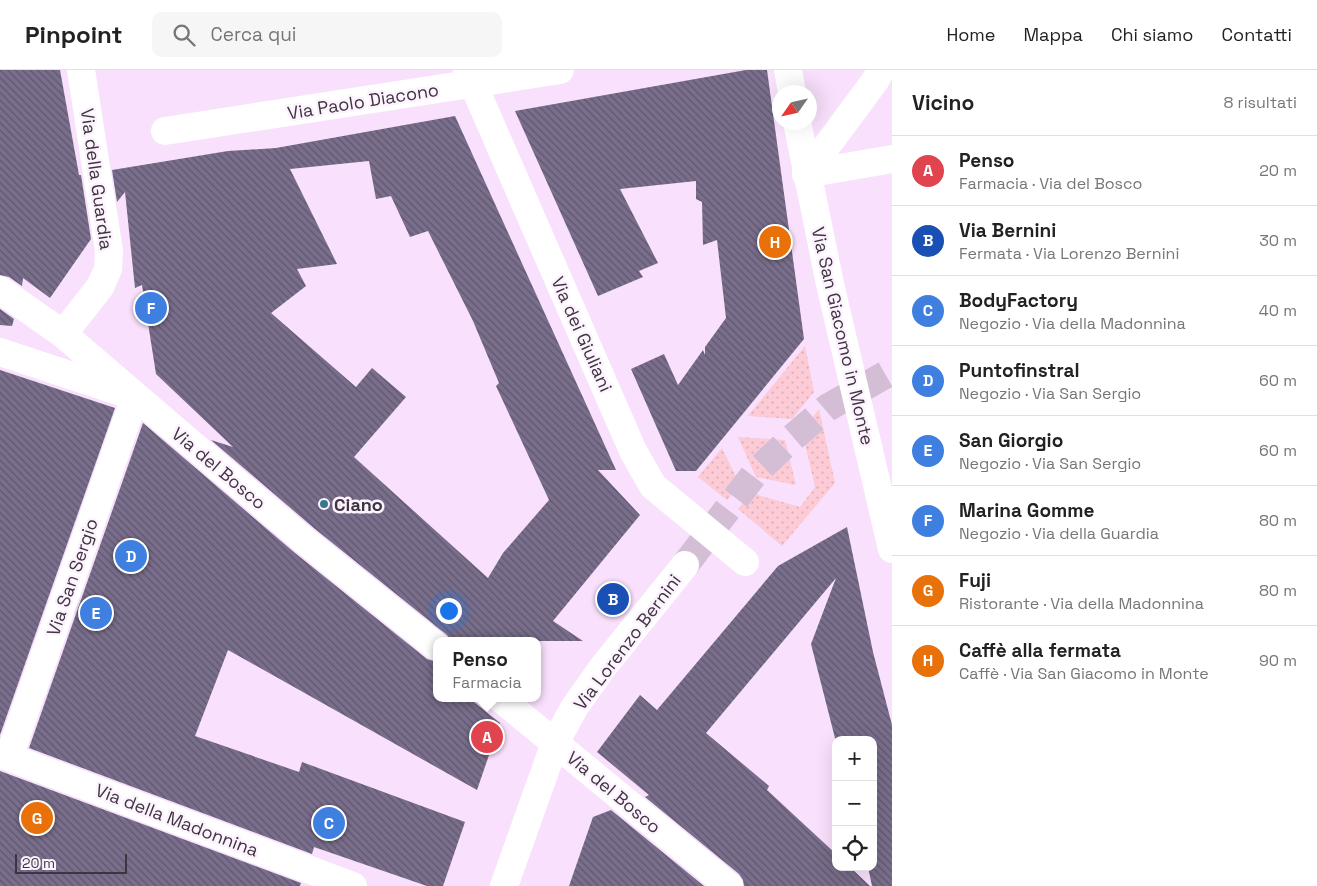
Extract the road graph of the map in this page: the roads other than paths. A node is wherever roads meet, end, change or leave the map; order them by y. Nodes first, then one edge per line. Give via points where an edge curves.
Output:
1 (81, 70) edge
2 (560, 70) edge
3 (788, 70) edge
4 (881, 70) edge
5 (470, 77) edge
6 (791, 85) edge
7 (798, 130) edge
8 (165, 131) dead end
9 (892, 158) edge
10 (806, 174) junction
11 (0, 290) edge
12 (63, 334) junction
13 (0, 352) edge
14 (135, 397) junction
15 (892, 549) edge
16 (745, 562) dead end
17 (685, 565) tunnel mouth
18 (433, 644) edge
19 (505, 702) edge
20 (555, 743) junction
21 (5, 755) edge
22 (353, 886) edge
23 (504, 886) edge
24 (729, 886) edge

1 - 12 street, Via della Guardia via 109,251 108,269 100,287
2 - 5 street, Via Paolo Diacono
3 - 6 street
4 - 10 street
5 - 8 street, Via Paolo Diacono
5 - 16 street, Via dei Giuliani via 646,476 662,495
7 - 10 street, Via San Giacomo in Monte
9 - 10 street
10 - 15 street, Via San Giacomo in Monte
11 - 12 street, Via del Bosco
12 - 14 street, Via del Bosco
13 - 14 street
14 - 18 street, Via del Bosco
14 - 21 street, Via San Sergio
17 - 20 street, Via Lorenzo Bernini via 603,667 574,708
19 - 20 street, Via del Bosco
20 - 23 street, Via Lorenzo Bernini
20 - 24 street, Via del Bosco
21 - 22 street, Via della Madonnina

